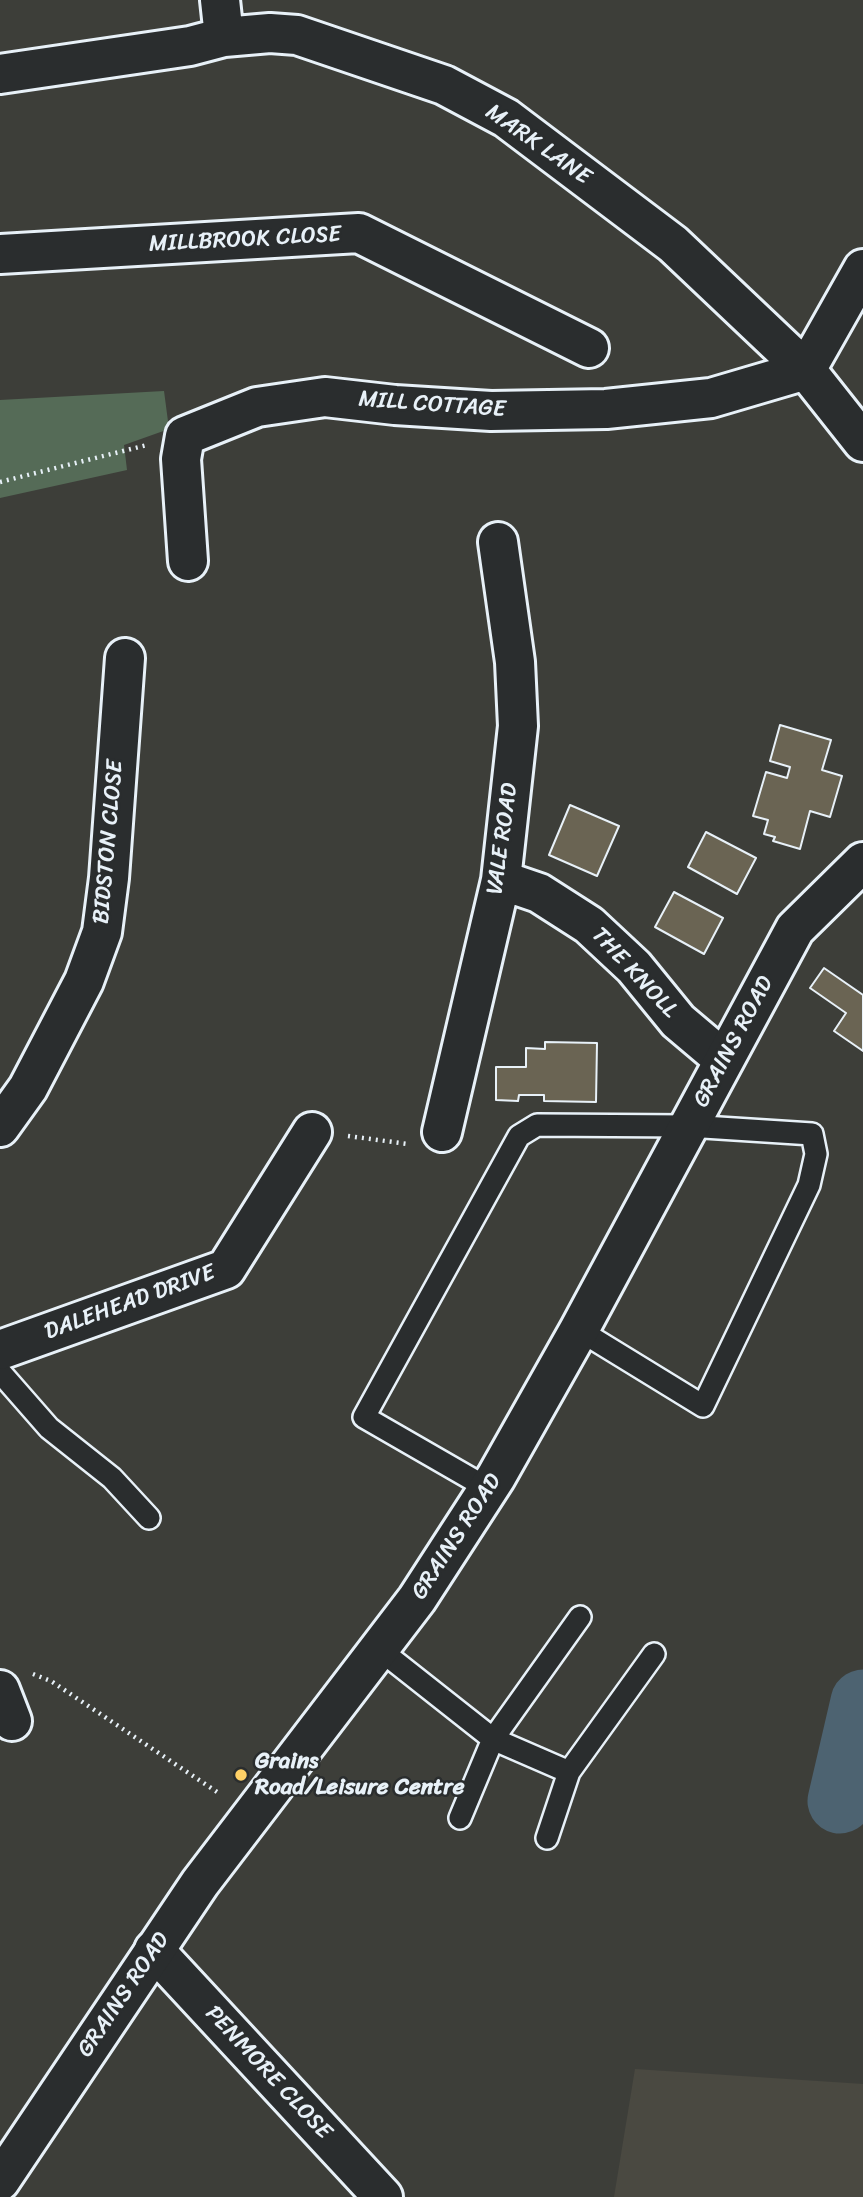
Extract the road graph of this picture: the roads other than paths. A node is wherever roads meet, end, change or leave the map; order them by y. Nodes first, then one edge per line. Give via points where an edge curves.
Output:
1 (219, 0) edge
2 (224, 37) junction
3 (0, 74) edge
4 (0, 254) edge
5 (863, 269) edge
6 (589, 348) dead end
7 (806, 370) junction
8 (863, 442) edge
9 (498, 541) dead end
10 (188, 561) dead end
11 (125, 658) dead end
12 (863, 862) edge
13 (501, 880) junction
14 (723, 1059) junction
15 (688, 1126) junction
16 (0, 1127) edge
17 (312, 1132) road end
18 (442, 1132) road end
19 (579, 1330) junction
20 (0, 1350) edge
21 (0, 1372) edge
22 (489, 1489) junction
23 (149, 1518) dead end
24 (580, 1617) dead end
25 (379, 1649) junction
26 (654, 1654) dead end
27 (493, 1739) junction
28 (569, 1772) junction
29 (460, 1818) dead end
30 (547, 1838) dead end
31 (154, 1950) junction
32 (0, 2181) edge
33 (383, 2197) edge

1 - 2 street
2 - 3 street, MARK LANE
2 - 7 street, MARK LANE via 297,35 444,85 506,118 673,243
4 - 6 street, MILLBROOK CLOSE via 359,233
5 - 7 street
7 - 8 street, MARK LANE
7 - 10 street, MILL COTTAGE via 711,398 606,409 491,411 325,397 257,407 185,436 181,459
9 - 13 street, VALE ROAD via 515,662 518,726
11 - 16 street, BIDSTON CLOSE via 102,932 85,981 28,1088
12 - 14 street, GRAINS ROAD via 795,929
13 - 14 street, THE KNOLL via 539,893 589,925 634,968 678,1021
13 - 18 street, VALE ROAD
14 - 15 street, GRAINS ROAD
15 - 19 street, GRAINS ROAD
15 - 19 lane via 812,1134 816,1154 808,1185 703,1406
15 - 22 lane via 537,1125 519,1136 370,1405 364,1417
17 - 20 street, DALEHEAD DRIVE via 226,1269
19 - 22 street, GRAINS ROAD
21 - 23 lane via 49,1428 112,1478
22 - 25 street, GRAINS ROAD via 418,1599
24 - 27 lane
25 - 27 lane
25 - 31 street, GRAINS ROAD
26 - 28 lane
27 - 28 lane
27 - 29 lane
28 - 30 lane
31 - 32 street, GRAINS ROAD
31 - 33 street, PENMORE CLOSE

